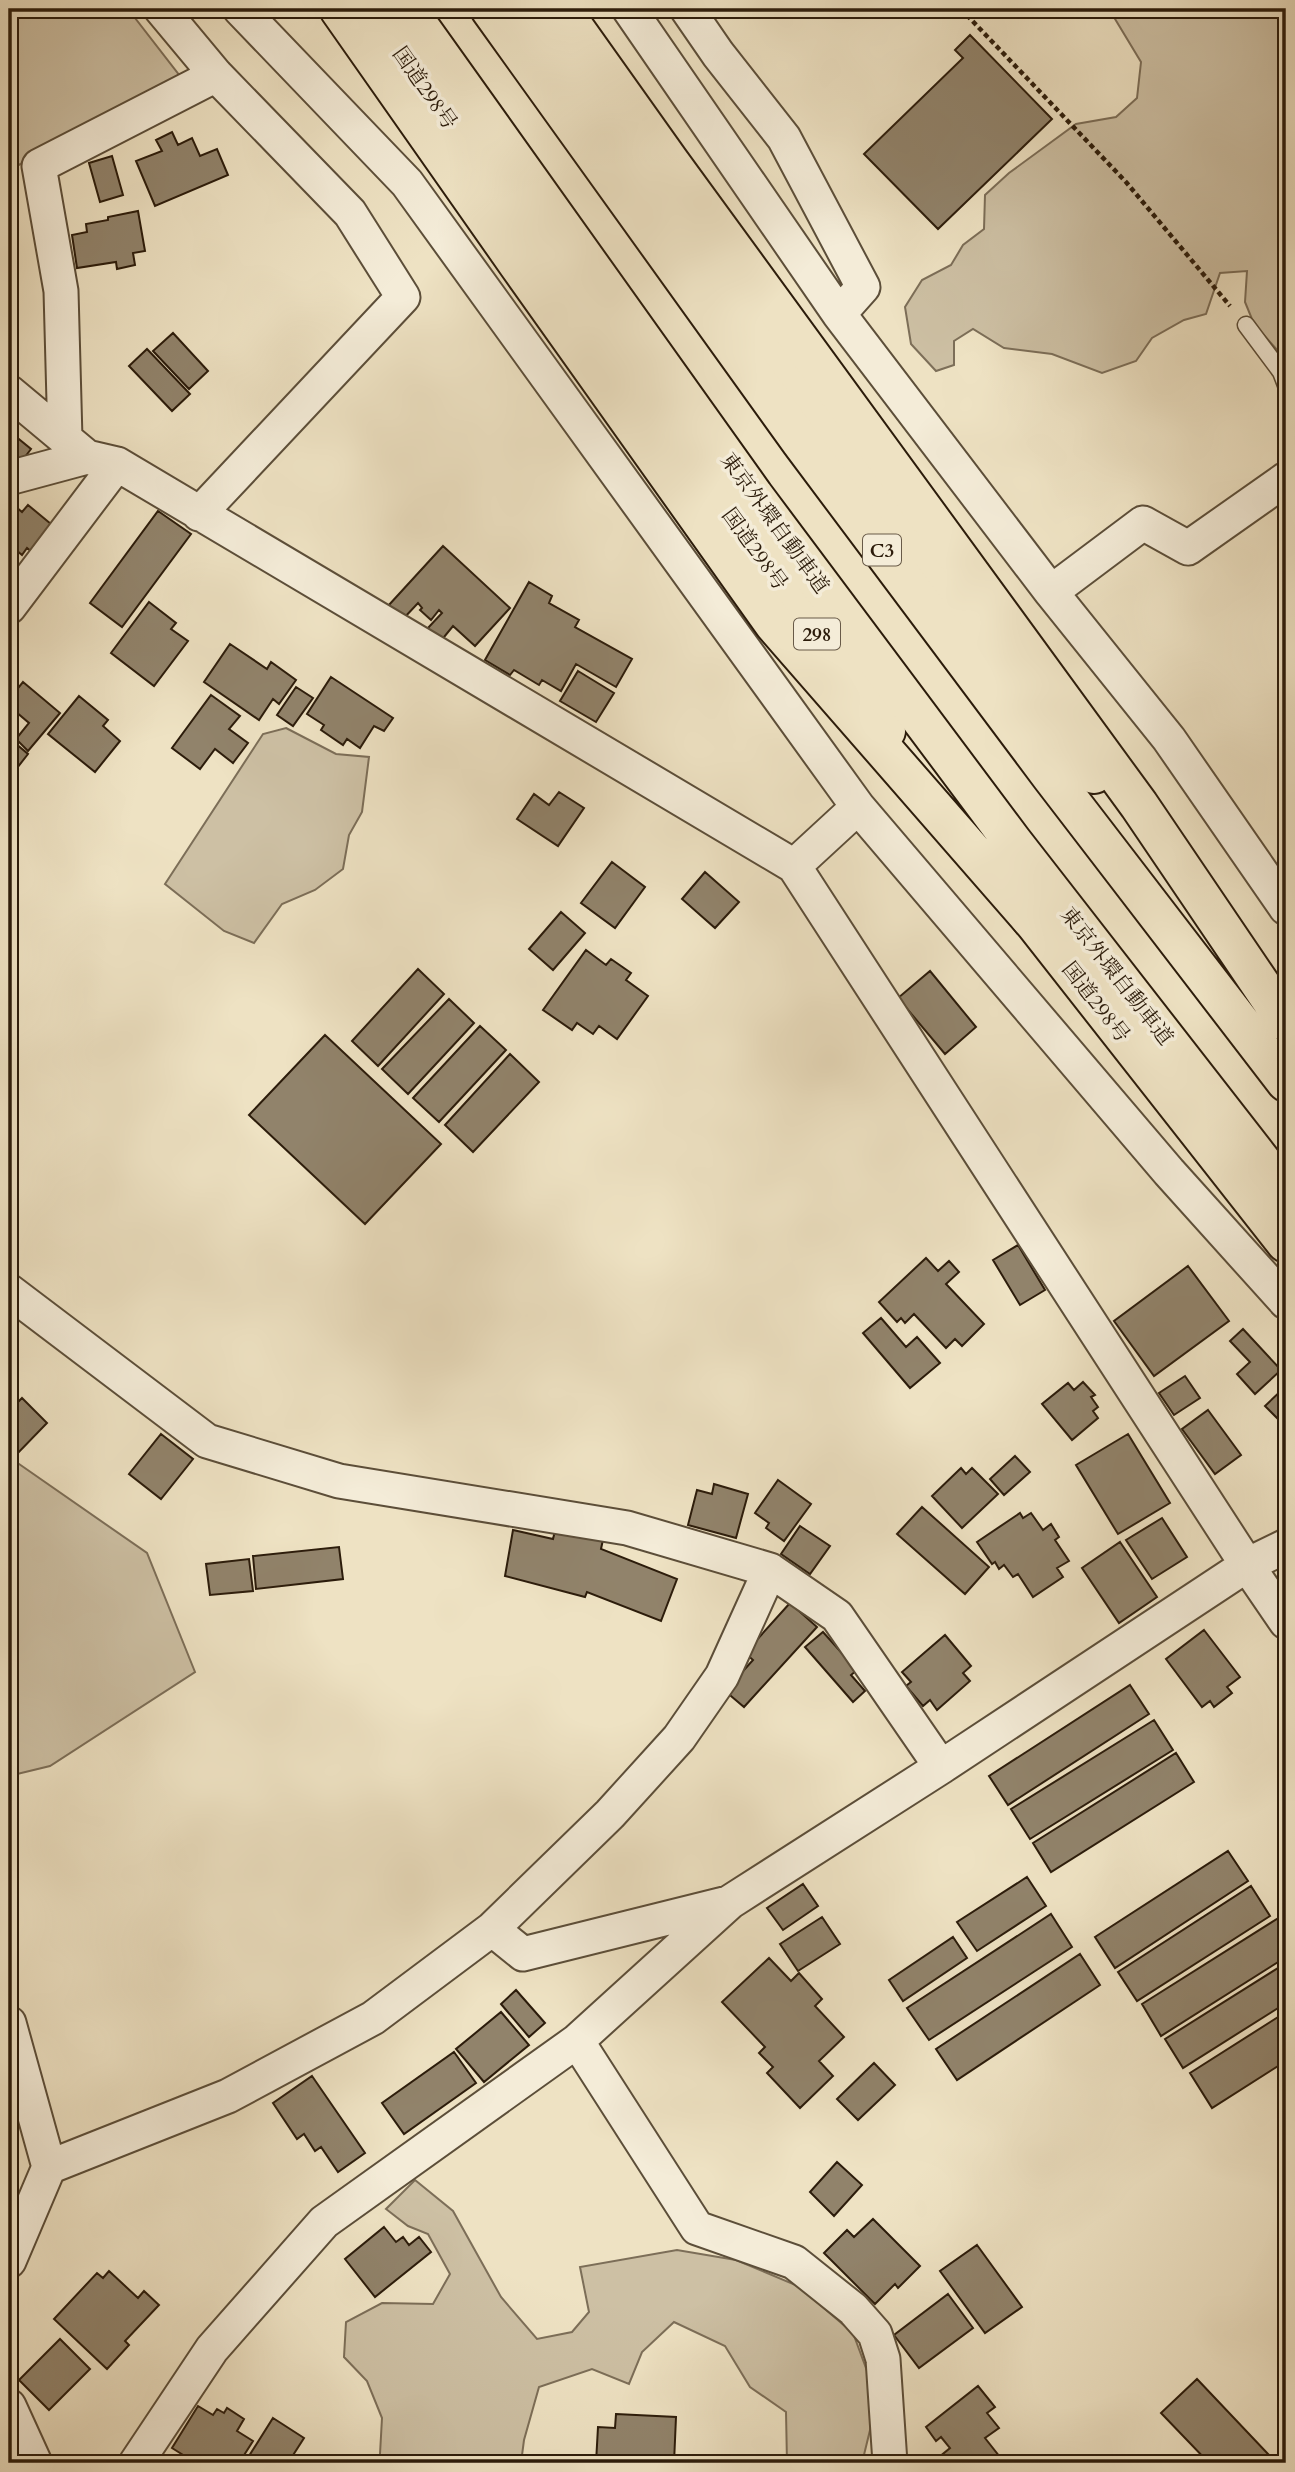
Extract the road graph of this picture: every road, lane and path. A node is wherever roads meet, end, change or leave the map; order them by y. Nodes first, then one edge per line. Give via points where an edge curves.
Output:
1 (240, 9) edge
2 (339, 9) edge
3 (369, 9) edge
4 (407, 9) edge
5 (490, 9) edge
6 (532, 9) edge
7 (561, 9) edge
8 (629, 9) edge
9 (687, 9) edge
10 (961, 9) edge
11 (171, 12) edge
12 (216, 75) junction
13 (839, 314) junction
14 (1245, 325) joint
15 (1286, 385) edge
16 (9, 392) edge
17 (90, 453) junction
18 (9, 478) edge
19 (1286, 479) edge
20 (200, 514) junction
21 (1051, 592) junction
22 (9, 607) edge
23 (858, 807) junction
24 (793, 866) junction
25 (1286, 908) edge
26 (1032, 920) junction
27 (1286, 1023) edge
28 (1286, 1082) edge
29 (1286, 1193) edge
30 (1286, 1243) edge
31 (9, 1291) edge
32 (1286, 1302) edge
33 (1286, 1546) edge
34 (1247, 1565) junction
35 (770, 1570) junction
36 (1286, 1622) edge
37 (941, 1767) junction
38 (730, 1902) junction
39 (492, 1929) junction
40 (9, 2023) edge
41 (577, 2040) junction
42 (49, 2167) junction
43 (9, 2261) edge
44 (9, 2406) edge
45 (35, 2463) edge
46 (136, 2463) edge
47 (890, 2463) edge

1 - 23 street via 407,183
2 - 26 highway via 774,624
3 - 26 highway, 国道298号 / 298 via 882,725
4 - 29 highway, 東京外環自動車道 via 754,496 1012,841
5 - 28 highway, C3 via 801,442
6 - 27 highway via 965,606
7 - 27 highway via 1139,805
8 - 13 street
9 - 13 street via 784,138 863,287
10 - 14 path via 1126,182
11 - 12 street
12 - 17 street via 39,166
12 - 20 street via 350,214 403,297
13 - 21 street
14 - 15 lane
16 - 17 street
17 - 18 street
17 - 20 street
17 - 22 street
19 - 21 street via 1188,548 1143,523
20 - 24 street
21 - 25 street via 1168,739
23 - 24 street
23 - 32 street
24 - 34 street
26 - 30 highway, 国道298号 / 298
31 - 35 street via 207,1441 340,1481 627,1528
33 - 34 street
34 - 36 street
34 - 37 street
35 - 37 street via 837,1616
35 - 39 street via 722,1676 679,1738 610,1814
37 - 38 street
38 - 39 street via 523,1954
38 - 41 street
39 - 42 street via 373,2018 228,2096
40 - 42 street
41 - 46 street via 324,2222 212,2349
41 - 47 street via 697,2228 794,2262 853,2309 875,2334 883,2359
42 - 43 street
44 - 45 street

